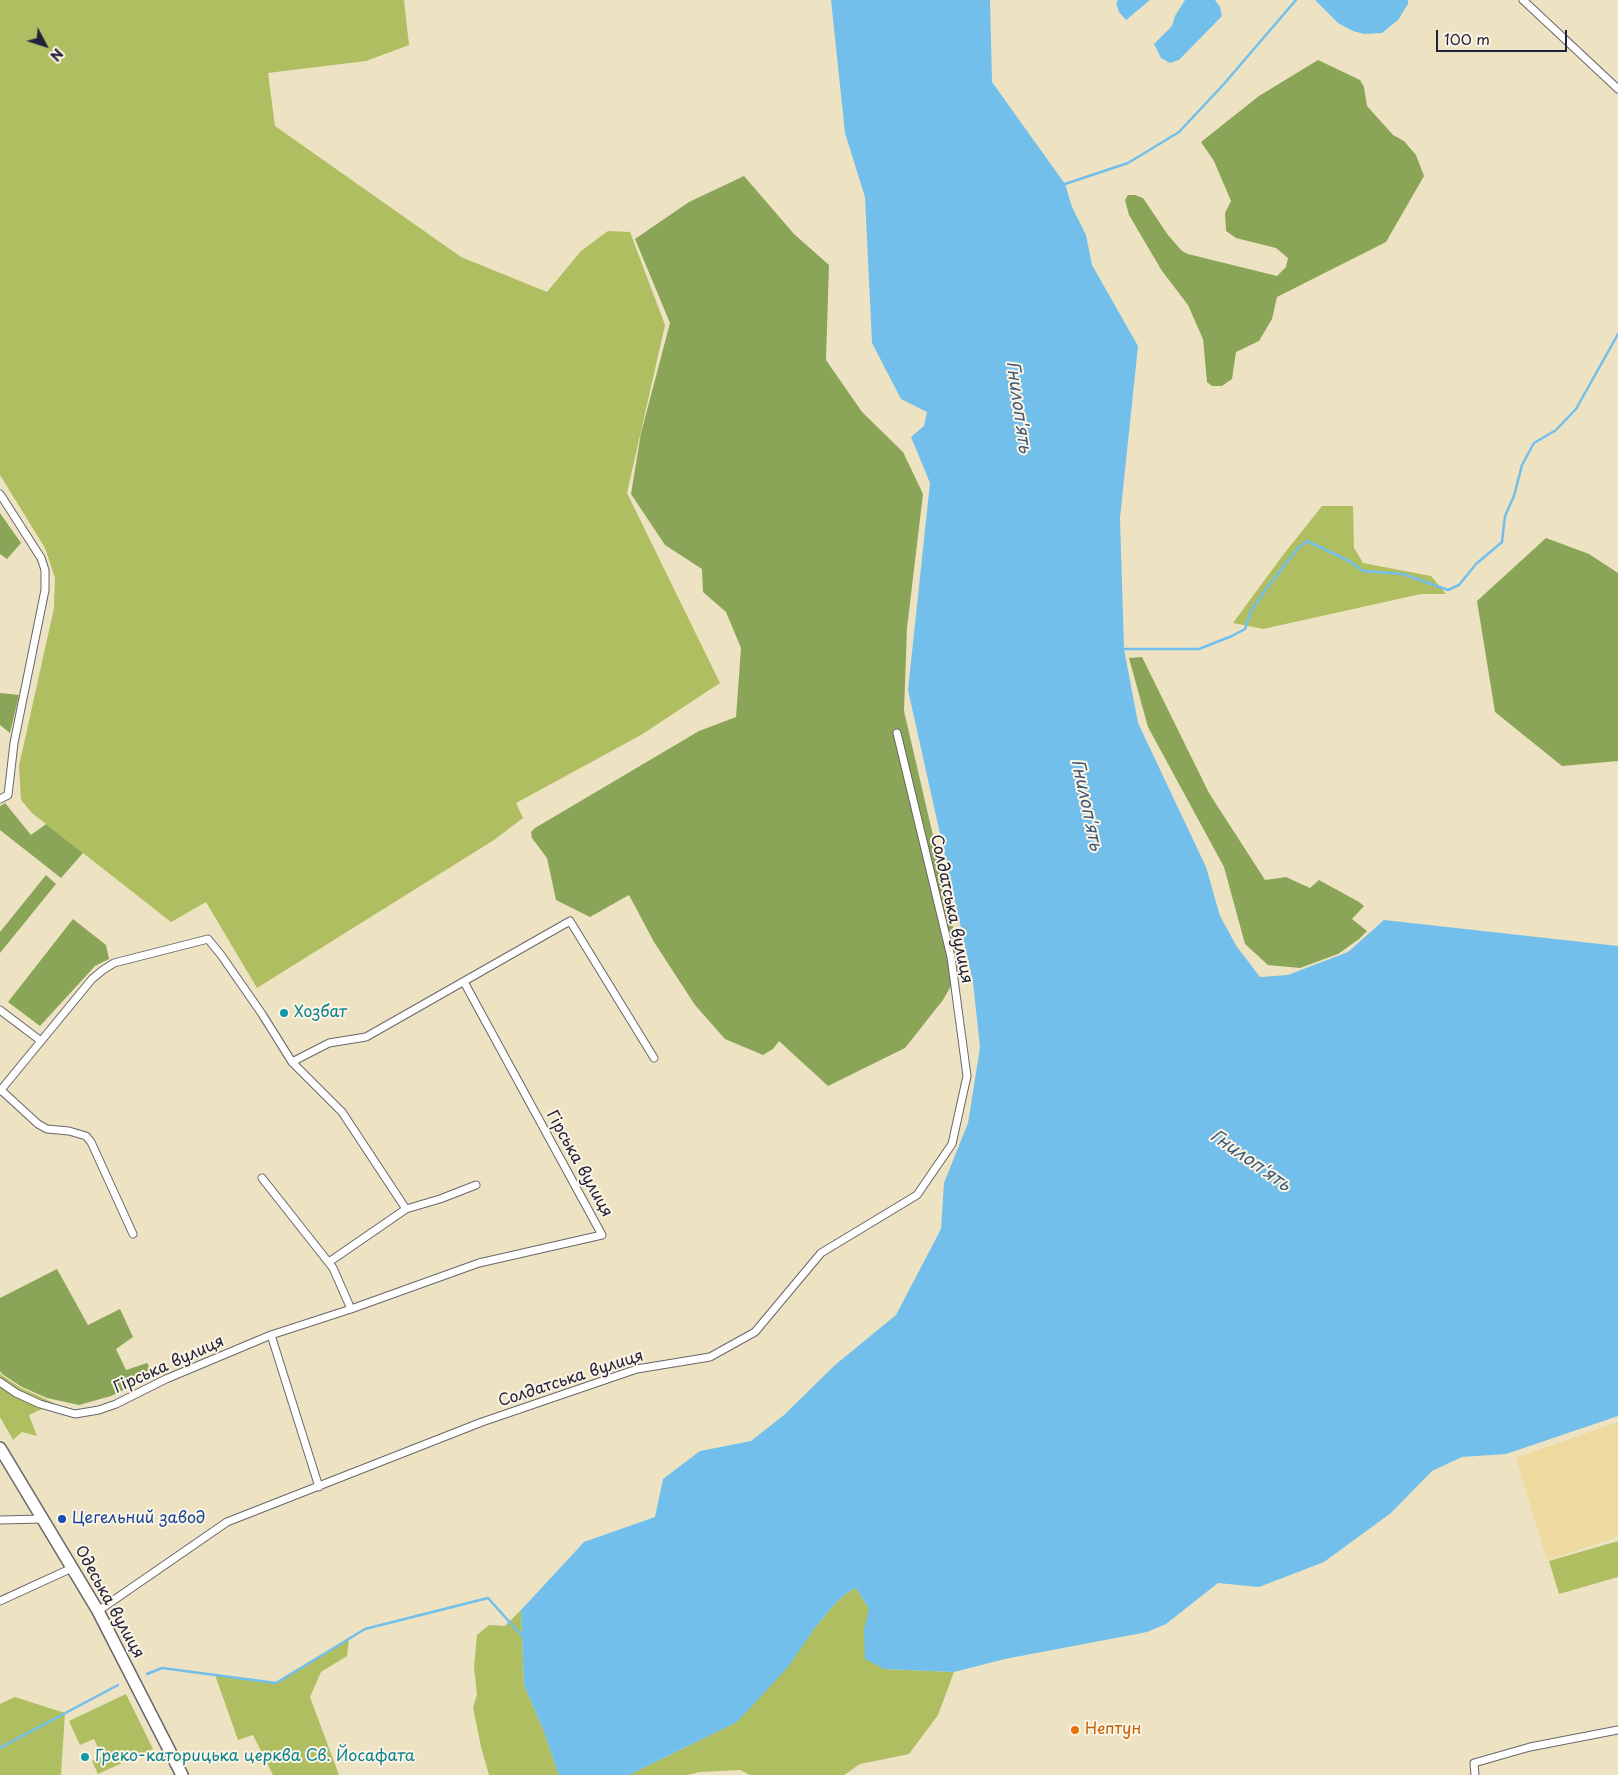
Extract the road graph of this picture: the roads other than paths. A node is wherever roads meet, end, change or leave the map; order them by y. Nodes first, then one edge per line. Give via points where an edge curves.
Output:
1 (1523, 0) edge
2 (1618, 89) edge
3 (0, 494) edge
4 (897, 733) dead end
5 (0, 799) edge
6 (464, 982) junction
7 (0, 1010) edge
8 (41, 1042) junction
9 (654, 1058) dead end
10 (292, 1062) junction
11 (0, 1090) edge
12 (262, 1178) dead end
13 (476, 1185) dead end
14 (406, 1208) junction
15 (133, 1234) dead end
16 (329, 1262) junction
17 (351, 1309) junction
18 (271, 1335) junction
19 (0, 1382) edge
20 (0, 1448) edge
21 (319, 1487) junction
22 (42, 1519) junction
23 (0, 1520) edge
24 (72, 1568) junction
25 (0, 1600) edge
26 (98, 1611) junction
27 (1618, 1730) edge
28 (182, 1775) edge
29 (1475, 1775) edge

1 - 2 street
3 - 5 street via 41,558 46,590 14,742 8,796
4 - 21 street, Солдатська вулиця via 951,958 967,1076 952,1144 917,1195 821,1253 755,1332 710,1357 637,1369 482,1422
6 - 9 street via 570,921
6 - 10 street via 366,1037 329,1043
6 - 17 street, Гірська вулиця via 602,1235 479,1263
7 - 8 street
8 - 10 street via 92,980 114,963 208,939
8 - 11 street
10 - 14 street via 342,1112
11 - 15 street via 47,1129 86,1136
12 - 16 street
13 - 14 street
14 - 16 street
16 - 17 street
17 - 18 street, Гірська вулиця
18 - 19 street, Гірська вулиця via 166,1379 116,1404 86,1413 75,1414 40,1404
18 - 21 street
20 - 22 main road, Одеська вулиця
21 - 26 street, Солдатська вулиця via 227,1522
22 - 23 street
22 - 24 main road, Одеська вулиця
24 - 25 street
24 - 26 main road, Одеська вулиця
26 - 28 main road, Одеська вулиця
27 - 29 street via 1530,1747 1474,1763

